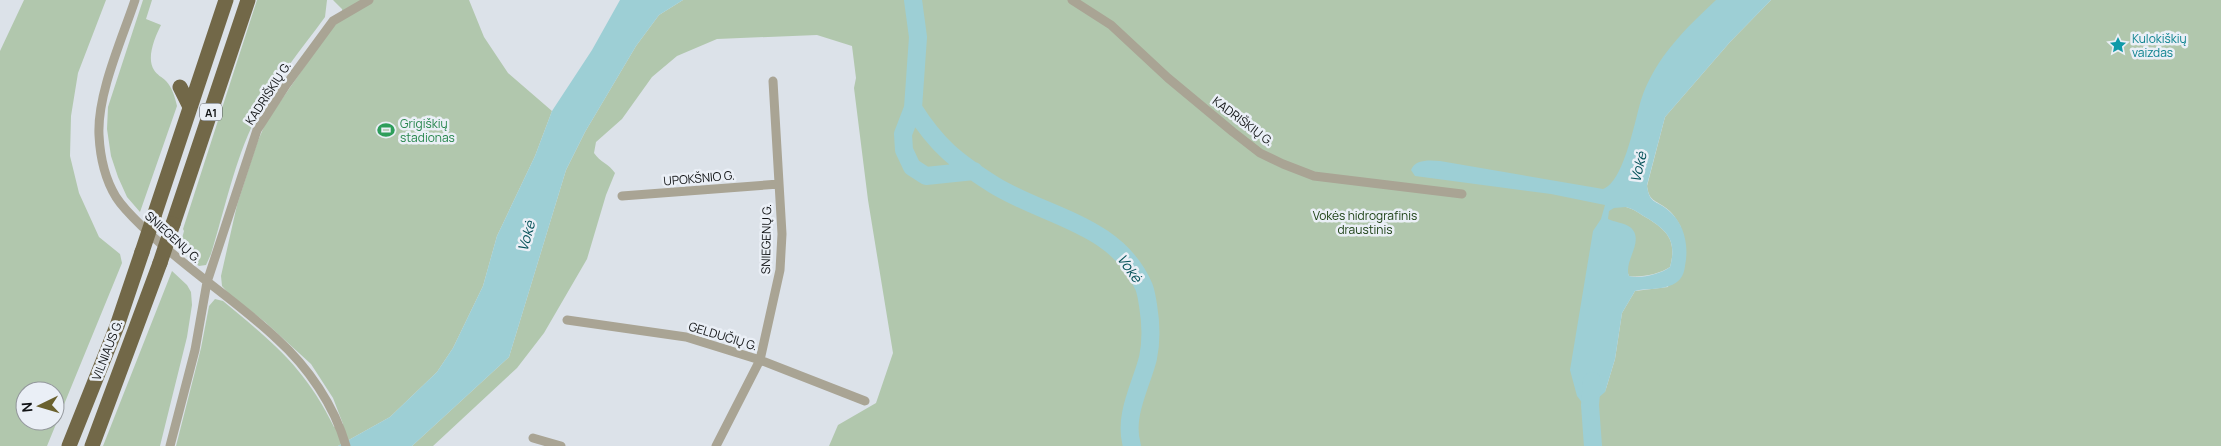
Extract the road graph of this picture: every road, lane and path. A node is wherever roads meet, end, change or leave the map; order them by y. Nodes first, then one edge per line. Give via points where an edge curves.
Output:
1 (135, 0) edge
2 (226, 0) edge
3 (248, 0) edge
4 (369, 0) edge
5 (1072, 0) edge
6 (772, 81) dead end
7 (180, 87) dead end
8 (190, 107) junction
9 (779, 184) junction
10 (1462, 194) dead end
11 (622, 196) dead end
12 (207, 282) junction
13 (567, 320) dead end
14 (760, 360) junction
15 (865, 401) dead end
16 (534, 438) dead end
17 (69, 446) edge
18 (92, 446) edge
19 (170, 446) edge
20 (346, 446) edge
21 (561, 446) edge
22 (716, 446) edge

1 - 12 street, SNIEGENŲ G. via 100,112 99,135 107,176 123,208
2 - 8 highway, A1
3 - 18 highway, VILNIAUS G. / A1, bridge via 160,263
4 - 12 street, KADRIŠKIŲ G. via 333,21 266,114 251,147
5 - 10 street, KADRIŠKIŲ G. via 1111,25 1168,78 1260,153 1314,176
6 - 9 street, SNIEGENŲ G.
7 - 8 highway
8 - 17 highway, VILNIAUS G. / A1, bridge via 117,326
9 - 11 street, UPOKŠNIO G.
9 - 14 street, SNIEGENŲ G. via 780,270
12 - 19 street, KADRIŠKIŲ G. via 195,350
12 - 20 street, SNIEGENŲ G. via 277,339 302,366 330,407
13 - 14 street, GELDUČIŲ G. via 686,337
14 - 15 street, GELDUČIŲ G.
14 - 22 street, SNIEGENŲ G.
16 - 21 street

